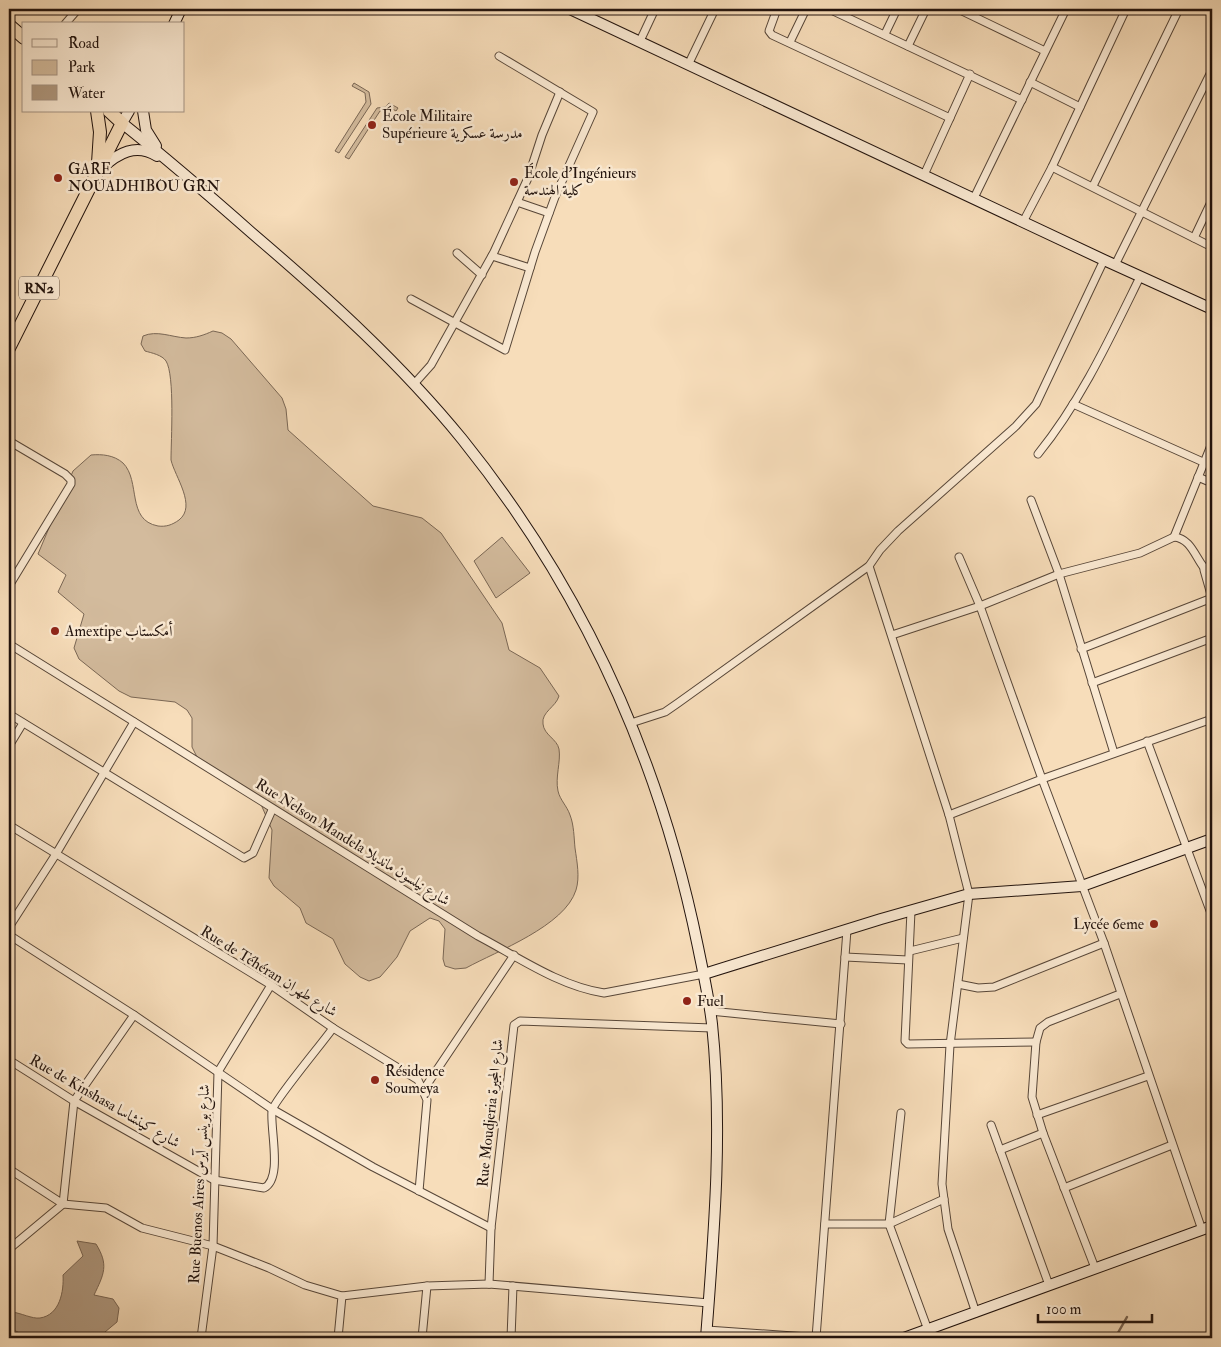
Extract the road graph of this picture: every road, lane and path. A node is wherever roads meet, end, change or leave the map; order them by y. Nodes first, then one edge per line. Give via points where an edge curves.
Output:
1 (78, 9) edge
2 (182, 9) edge
3 (570, 9) edge
4 (655, 9) edge
5 (715, 9) edge
6 (776, 9) edge
7 (806, 9) edge
8 (829, 9) edge
9 (897, 9) edge
10 (926, 9) edge
11 (958, 9) edge
12 (1066, 9) edge
13 (1126, 9) edge
14 (1179, 9) edge
15 (67, 22) edge
16 (175, 22) edge
17 (9, 25) edge
18 (885, 34) junction
19 (22, 36) edge
20 (640, 41) junction
21 (790, 42) junction
22 (908, 46) junction
23 (1045, 52) junction
24 (499, 56) dead end
25 (689, 63) junction
26 (1212, 70) edge
27 (970, 74) junction
28 (1030, 82) junction
29 (560, 92) junction
30 (1022, 100) junction
31 (1080, 107) junction
32 (97, 112) edge
33 (110, 112) edge
34 (128, 112) edge
35 (143, 112) edge
36 (950, 118) junction
37 (122, 123) junction
38 (173, 165) junction
39 (1052, 167) junction
40 (97, 173) junction
41 (924, 175) junction
42 (1092, 186) junction
43 (974, 198) junction
44 (1212, 200) edge
45 (517, 202) junction
46 (1142, 211) junction
47 (549, 213) junction
48 (1023, 222) junction
49 (1194, 238) junction
50 (1212, 247) edge
51 (457, 253) dead end
52 (492, 256) junction
53 (1104, 260) junction
54 (1115, 265) junction
55 (530, 268) junction
56 (482, 275) junction
57 (1140, 277) junction
58 (411, 299) dead end
59 (1212, 309) edge
60 (455, 323) junction
61 (9, 348) edge
62 (414, 384) junction
63 (1073, 404) junction
64 (9, 441) edge
65 (1212, 443) edge
66 (1038, 454) dead end
67 (1204, 462) junction
68 (1198, 477) junction
69 (1212, 483) edge
70 (1031, 500) dead end
71 (1174, 537) junction
72 (959, 557) dead end
73 (870, 566) junction
74 (1204, 570) junction
75 (1060, 574) junction
76 (1212, 574) edge
77 (9, 586) edge
78 (1212, 598) edge
79 (980, 606) junction
80 (892, 635) junction
81 (1212, 638) edge
82 (9, 644) edge
83 (1081, 649) junction
84 (1092, 683) junction
85 (9, 714) edge
86 (1212, 719) edge
87 (134, 722) junction
88 (23, 723) junction
89 (631, 723) junction
90 (1147, 741) junction
91 (9, 746) edge
92 (1114, 753) junction
93 (103, 771) junction
94 (1042, 779) junction
95 (272, 810) junction
96 (950, 816) junction
97 (9, 825) edge
98 (1212, 839) edge
99 (1188, 848) junction
100 (56, 854) junction
101 (1082, 886) junction
102 (1208, 893) edge
103 (969, 894) junction
104 (911, 910) junction
105 (1212, 916) edge
106 (9, 927) edge
107 (847, 930) junction
108 (9, 935) edge
109 (963, 938) junction
110 (1104, 943) junction
111 (910, 951) junction
112 (514, 955) junction
113 (845, 957) junction
114 (908, 960) junction
115 (704, 974) junction
116 (958, 984) junction
117 (271, 985) junction
118 (1120, 994) junction
119 (710, 1011) junction
120 (134, 1015) junction
121 (841, 1024) junction
122 (334, 1028) junction
123 (712, 1028) junction
124 (1036, 1042) junction
125 (950, 1045) junction
126 (9, 1060) edge
127 (218, 1072) junction
128 (1148, 1076) junction
129 (424, 1089) junction
130 (74, 1100) junction
131 (272, 1109) junction
132 (901, 1112) dead end
133 (1037, 1115) junction
134 (991, 1125) dead end
135 (1043, 1133) junction
136 (1172, 1145) junction
137 (1000, 1150) junction
138 (9, 1169) edge
139 (214, 1180) junction
140 (1064, 1188) junction
141 (419, 1191) junction
142 (944, 1200) junction
143 (63, 1204) junction
144 (825, 1224) junction
145 (889, 1224) junction
146 (491, 1228) junction
147 (1207, 1228) edge
148 (213, 1246) junction
149 (9, 1249) edge
150 (1095, 1268) junction
151 (489, 1284) junction
152 (1049, 1285) junction
153 (427, 1286) junction
154 (512, 1286) junction
155 (342, 1296) junction
156 (709, 1303) junction
157 (976, 1313) junction
158 (928, 1330) junction
159 (707, 1334) edge
160 (201, 1338) edge
161 (338, 1338) edge
162 (422, 1338) edge
163 (511, 1338) edge
164 (819, 1338) edge
165 (904, 1338) edge

1 - 15 street
2 - 16 main road
3 - 20 main road
4 - 20 street
5 - 25 street
6 - 21 street via 769,31
7 - 21 street
8 - 18 street
9 - 18 street
10 - 22 street
11 - 23 street
12 - 23 street
13 - 31 street
14 - 42 street
17 - 19 highway
18 - 22 street
20 - 25 main road
21 - 36 street
22 - 27 street
23 - 28 street
24 - 29 street
25 - 41 main road
26 - 46 street
27 - 30 street
27 - 36 street
28 - 30 street
28 - 31 street
29 - 45 street
29 - 47 street via 593,112
30 - 43 street
31 - 39 street
32 - 40 highway via 100,132
33 - 37 highway
34 - 37 main road
35 - 38 main road via 149,136
36 - 41 street
37 - 38 main road
37 - 40 highway, RN2
38 - 40 main road via 149,151 134,150 119,154
38 - 62 main road via 316,288
39 - 42 street
39 - 48 street
40 - 61 highway, RN2
41 - 43 main road
42 - 46 street
43 - 48 main road
44 - 49 street
45 - 47 street
45 - 52 street
46 - 49 street
46 - 54 street
47 - 55 street
48 - 53 main road
49 - 50 street
51 - 56 street
52 - 55 street
52 - 56 street
53 - 54 main road
53 - 73 street via 1036,404 1016,426 898,531
54 - 57 main road
55 - 60 street via 505,350
56 - 60 street
57 - 59 main road
57 - 63 street
58 - 60 street
60 - 62 street via 431,365
62 - 89 main road via 489,474 535,542 586,631
63 - 66 street
63 - 67 street
64 - 77 street via 65,474 71,484
65 - 67 street
67 - 68 street
68 - 69 street
68 - 71 street
70 - 75 street
71 - 74 street via 1182,538 1190,545
71 - 75 street via 1140,552
72 - 79 street
73 - 80 street
73 - 89 street via 678,703 664,712
74 - 76 street
74 - 78 street
75 - 79 street
75 - 83 street
78 - 83 street
79 - 80 street
79 - 94 street
80 - 96 street
81 - 84 street
82 - 87 street, Rue Nelson Mandela شارع نيلسون مانديلا
83 - 84 street
84 - 92 street
85 - 88 street
86 - 90 street
87 - 93 street
87 - 95 street, Rue Nelson Mandela شارع نيلسون مانديلا
88 - 91 street
88 - 93 street
89 - 115 main road via 669,828
90 - 92 street
90 - 99 street
92 - 94 street
93 - 95 street via 244,858 253,853
93 - 100 street
94 - 96 street
94 - 101 street
95 - 112 street, Rue Nelson Mandela شارع نيلسون مانديلا
96 - 103 street
97 - 100 street, Rue de Téhéran شارع طهران
98 - 99 main road
99 - 101 main road
99 - 102 street
100 - 106 street
100 - 117 street, Rue de Téhéran شارع طهران
101 - 103 main road
101 - 110 street
102 - 105 street
103 - 104 main road
103 - 109 street
104 - 107 main road
104 - 111 street
107 - 113 street
107 - 115 main road
108 - 120 street
109 - 111 street
109 - 116 street
110 - 116 street via 994,987
110 - 118 street
111 - 114 street
112 - 115 street, Rue Nelson Mandela شارع نيلسون مانديلا via 555,977 604,994
112 - 129 street
113 - 114 street
113 - 121 street
114 - 125 street via 905,1041 908,1044
115 - 119 main road
116 - 125 street
117 - 122 street, Rue de Téhéran شارع طهران
117 - 127 street, Rue Buenos Aires شارع بوينس آيرس
118 - 124 street via 1048,1022 1040,1028
118 - 128 street
119 - 121 street
119 - 123 main road
120 - 127 street
120 - 130 street
121 - 144 street
122 - 129 street, Rue de Téhéran شارع طهران via 399,1066 418,1080
122 - 131 street
123 - 146 street, Rue Moudjeria شارع المجيرة via 517,1022
123 - 156 main road via 718,1136
124 - 125 street
124 - 133 street via 1031,1089
125 - 142 street via 943,1146
126 - 130 street, Rue de Kinshasa شارع كينشاسا
127 - 131 street
127 - 139 street, Rue Buenos Aires شارع بوينس آيرس
128 - 133 street
128 - 136 street
129 - 141 street via 427,1100
130 - 139 street, Rue de Kinshasa شارع كينشاسا
130 - 143 street
131 - 139 street via 274,1168 270,1185 264,1188
131 - 141 street
132 - 145 street
133 - 135 street
134 - 137 street
135 - 137 street
135 - 140 street
136 - 140 street
136 - 147 street
137 - 152 street
138 - 143 street
139 - 148 street, Rue Buenos Aires شارع بوينس آيرس
140 - 150 street
141 - 146 street
142 - 145 street
142 - 157 street via 948,1229
143 - 148 street via 97,1206 142,1228
143 - 149 street
144 - 145 street
144 - 164 street
145 - 158 street
146 - 151 street, Rue Moudjeria شارع المجيرة
147 - 150 main road
148 - 155 street via 305,1285
148 - 160 street, Rue Buenos Aires شارع بوينس آيرس
150 - 152 main road
151 - 153 street
151 - 154 street
152 - 157 main road
153 - 155 street
153 - 162 street
154 - 156 street
154 - 163 street
155 - 161 street
156 - 159 main road
157 - 158 main road
158 - 165 main road
159 - 164 street

